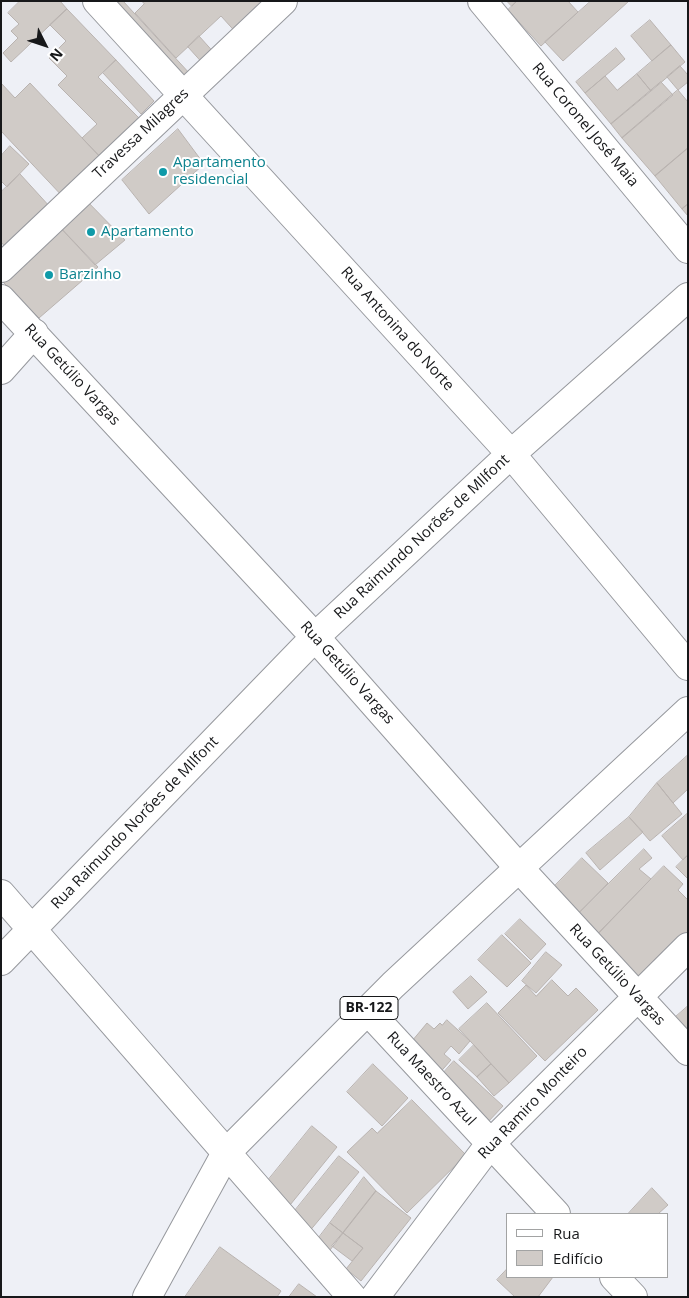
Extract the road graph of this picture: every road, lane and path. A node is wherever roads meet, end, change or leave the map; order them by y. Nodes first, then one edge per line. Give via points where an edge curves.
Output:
1 (97, 1) edge
2 (283, 1) edge
3 (482, 1) edge
4 (184, 94) junction
5 (688, 249) edge
6 (1, 268) edge
7 (688, 297) edge
8 (1, 299) edge
9 (34, 333) junction
10 (1, 370) edge
11 (511, 454) junction
12 (315, 637) junction
13 (688, 666) edge
14 (688, 711) edge
15 (519, 868) junction
16 (1, 894) edge
17 (32, 928) junction
18 (688, 947) edge
19 (1, 961) edge
20 (638, 997) junction
21 (367, 1010) junction
22 (688, 1051) edge
23 (490, 1144) junction
24 (226, 1154) junction
25 (555, 1213) edge
26 (615, 1278) edge
27 (147, 1297) edge
28 (352, 1297) edge
29 (374, 1297) edge
30 (633, 1297) edge

1 - 4 main road, Rua Antonina do Norte
2 - 4 main road, Travessa Milagres
3 - 5 main road, Rua Coronel José Maia
4 - 6 main road, Travessa Milagres
4 - 11 main road, Rua Antonina do Norte
7 - 11 main road, Rua Raimundo Norões de MIlfont
8 - 9 main road, Rua Getúlio Vargas
9 - 10 main road
9 - 12 main road, Rua Getúlio Vargas
11 - 12 main road, Rua Raimundo Norões de MIlfont
11 - 13 main road, Rua Antonina do Norte
12 - 15 main road, Rua Getúlio Vargas
12 - 17 main road, Rua Raimundo Norões de MIlfont
14 - 15 main road, BR-122
15 - 20 main road, Rua Getúlio Vargas
15 - 21 main road, BR-122
16 - 17 main road
17 - 19 main road, Rua Raimundo Norões de MIlfont
17 - 24 main road
18 - 20 main road, Rua Ramiro Monteiro
20 - 22 main road, Rua Getúlio Vargas
20 - 23 main road, Rua Ramiro Monteiro
21 - 23 main road, Rua Maestro Azul
21 - 24 main road, BR-122
23 - 25 main road, Rua Maestro Azul
23 - 29 main road, Rua Ramiro Monteiro
24 - 27 main road, BR-122
24 - 28 main road
26 - 30 main road

